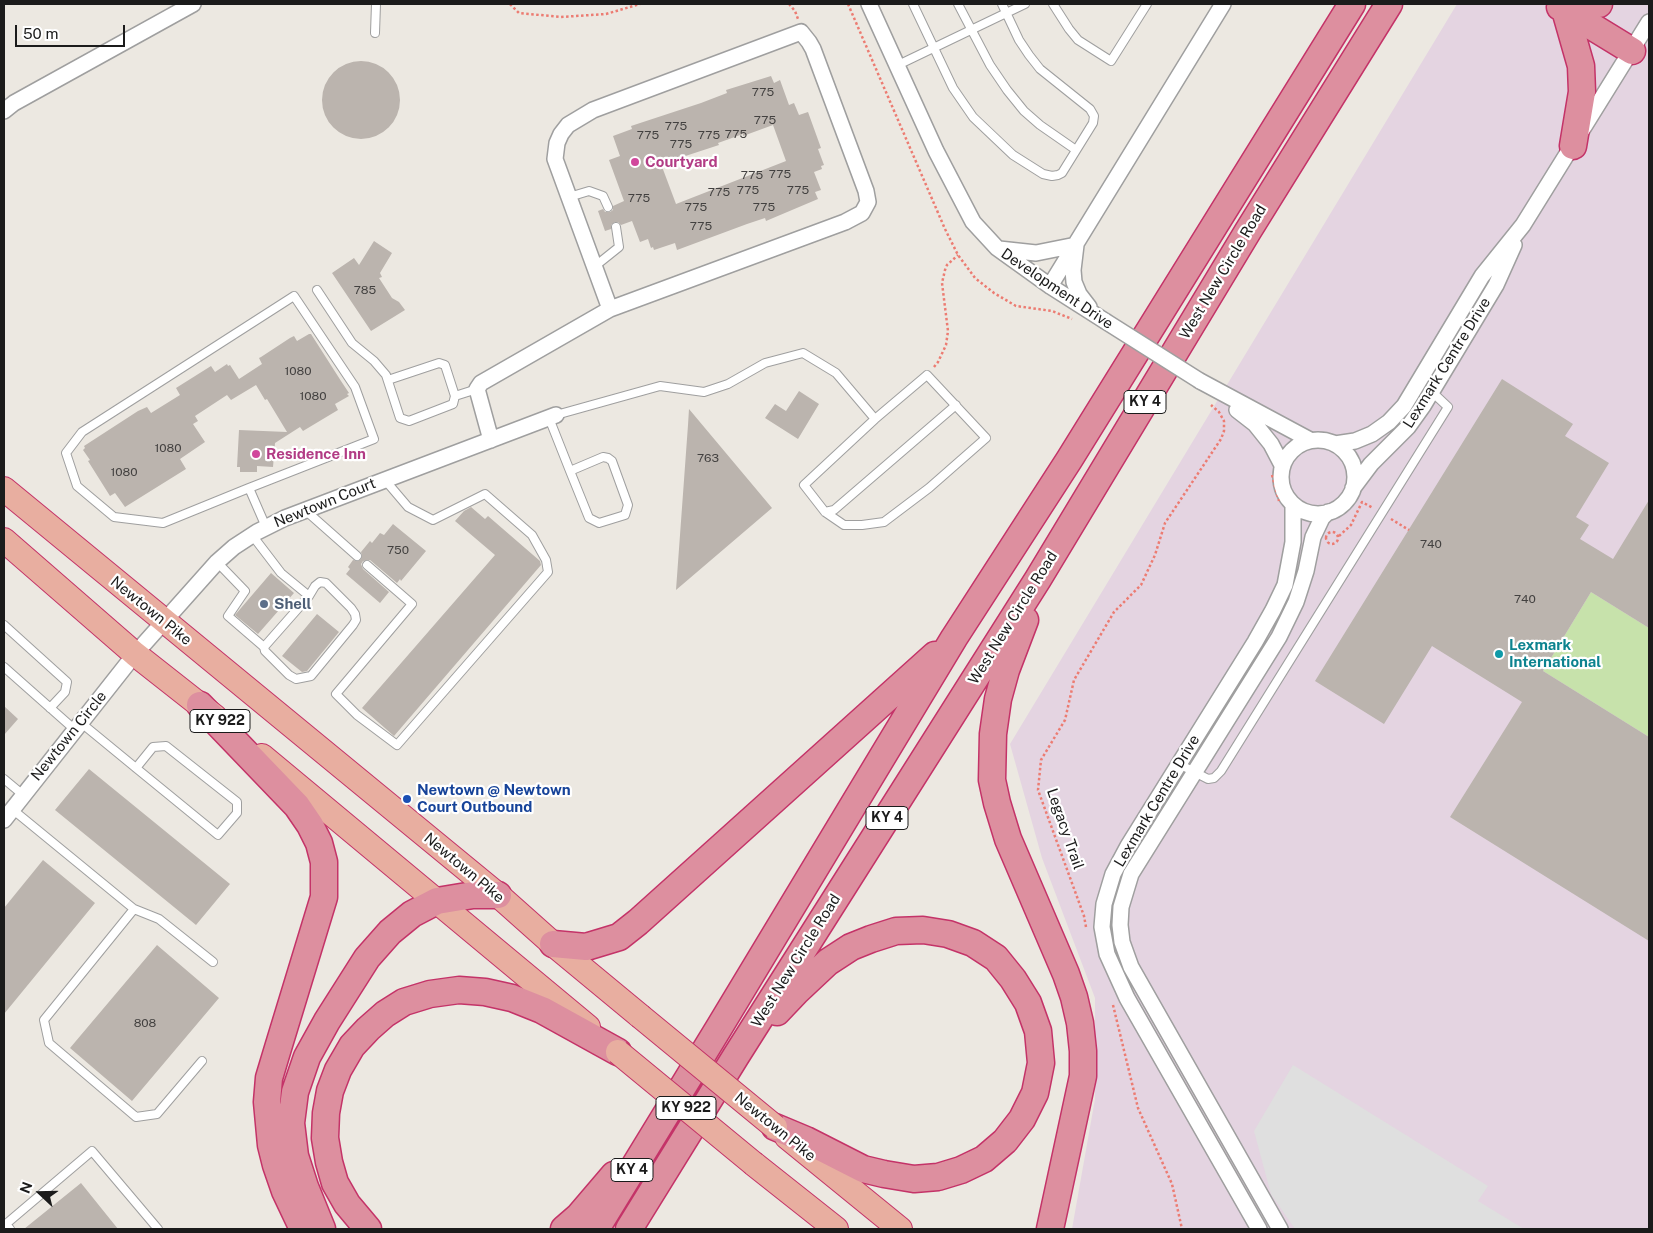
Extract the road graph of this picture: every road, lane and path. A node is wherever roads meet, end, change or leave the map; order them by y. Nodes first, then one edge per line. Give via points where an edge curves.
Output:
1 (192, 4) edge
2 (376, 4) edge
3 (510, 4) edge
4 (640, 4) edge
5 (869, 4) edge
6 (913, 4) edge
7 (958, 4) edge
8 (1002, 4) edge
9 (1025, 4) edge
10 (1053, 4) edge
11 (1147, 4) edge
12 (1223, 4) edge
13 (1352, 4) edge
14 (1389, 4) edge
15 (1406, 4) edge
16 (1599, 4) edge
17 (1560, 7) edge
18 (1006, 13) junction
19 (1649, 22) edge
20 (970, 29) junction
21 (375, 33) dead end
22 (933, 47) junction
23 (1360, 50) junction
24 (1632, 51) junction
25 (898, 65) junction
26 (4, 111) edge
27 (1572, 146) junction
28 (1076, 150) junction
29 (568, 197) junction
30 (608, 207) dead end
31 (616, 227) dead end
32 (1076, 245) junction
33 (997, 248) junction
34 (958, 255) dead end
35 (594, 267) junction
36 (1050, 286) junction
37 (317, 290) dead end
38 (610, 309) junction
39 (1105, 321) junction
40 (927, 375) junction
41 (388, 380) junction
42 (1200, 381) junction
43 (1426, 386) junction
44 (477, 389) junction
45 (456, 396) junction
46 (1206, 402) dead end
47 (956, 406) junction
48 (552, 417) junction
49 (875, 419) junction
50 (1224, 421) junction
51 (1230, 421) dead end
52 (492, 440) junction
53 (1310, 440) junction
54 (1335, 444) junction
55 (1276, 467) junction
56 (570, 471) junction
57 (385, 480) junction
58 (249, 488) junction
59 (1353, 488) junction
60 (4, 489) edge
61 (1287, 506) junction
62 (1375, 509) dead end
63 (305, 510) junction
64 (825, 512) junction
65 (1328, 512) junction
66 (1391, 519) dead end
67 (266, 527) junction
68 (1409, 530) dead end
69 (252, 535) junction
70 (1338, 536) junction
71 (4, 540) edge
72 (354, 553) dead end
73 (217, 562) junction
74 (367, 565) dead end
75 (1038, 579) junction
76 (309, 596) junction
77 (164, 621) junction
78 (4, 625) edge
79 (954, 638) junction
80 (264, 647) junction
81 (135, 654) junction
82 (4, 667) edge
83 (200, 705) junction
84 (50, 708) junction
85 (77, 726) junction
86 (1179, 764) junction
87 (136, 768) junction
88 (1194, 773) junction
89 (4, 779) edge
90 (22, 794) junction
91 (8, 814) edge
92 (498, 895) junction
93 (437, 901) junction
94 (134, 909) junction
95 (1088, 934) dead end
96 (553, 944) junction
97 (213, 962) dead end
98 (1111, 1000) dead end
99 (618, 1052) junction
100 (736, 1056) junction
101 (202, 1061) dead end
102 (669, 1110) junction
103 (775, 1127) junction
104 (10, 1229) edge
105 (158, 1229) edge
106 (303, 1229) edge
107 (322, 1229) edge
108 (368, 1229) edge
109 (564, 1229) edge
110 (596, 1229) edge
111 (629, 1229) edge
112 (836, 1229) edge
113 (900, 1229) edge
114 (1050, 1229) edge
115 (1182, 1229) edge
116 (1259, 1229) edge
117 (1280, 1229) edge

1 - 26 street
2 - 21 lane
3 - 4 path via 519,13 561,17 606,14
5 - 25 street, Development Drive
6 - 22 lane
7 - 20 lane
8 - 18 lane
9 - 18 lane
10 - 11 lane via 1078,40 1111,61
12 - 32 street
13 - 79 highway, West New Circle Road / KY 4 via 1080,443
14 - 23 highway, West New Circle Road / KY 4
15 - 23 highway
16 - 17 highway
17 - 24 highway
17 - 27 highway via 1581,66 1582,92
18 - 20 lane
18 - 28 lane via 1019,40 1040,69 1090,109 1094,116
19 - 24 street, Lexmark Centre Drive
20 - 22 lane
20 - 28 lane via 990,66 1024,111
22 - 25 lane
22 - 28 lane via 953,88 973,117 1012,155 1052,176 1062,173
23 - 75 highway, West New Circle Road / KY 4
24 - 27 street, Lexmark Centre Drive
25 - 33 street, Development Drive via 936,151 973,222
27 - 43 street, Lexmark Centre Drive via 1523,225 1496,284
29 - 30 lane via 589,191 603,196
29 - 35 street
29 - 38 street via 555,159 556,143 568,125 580,117 801,32 809,42 866,191 868,202 862,213
31 - 35 lane via 619,247
32 - 33 street via 1036,253
32 - 36 street
32 - 39 street via 1074,282 1085,303
33 - 36 street, Development Drive
34 - 40 path via 948,265 942,284 948,331 946,345
35 - 38 street
36 - 39 street, Development Drive
37 - 41 lane via 352,343 374,361
38 - 44 street via 481,383
39 - 42 street, Development Drive, bridge
40 - 47 lane
40 - 49 lane
41 - 45 lane via 439,363 445,365
41 - 45 lane via 400,418 409,421 453,404
42 - 53 street, Development Drive
42 - 55 street, Development Drive via 1255,424 1271,444
43 - 54 street, Lexmark Centre Drive via 1372,434
43 - 59 street, Lexmark Centre Drive via 1408,427
43 - 88 lane via 1448,407 1221,771 1208,779
44 - 45 lane
44 - 52 street
46 - 50 path
47 - 64 lane via 834,510
47 - 64 lane via 986,438 929,488 884,522 844,524
48 - 49 lane via 660,386 704,392 728,384 765,363 803,353 836,373
48 - 52 street, Newtown Court
48 - 56 lane
49 - 64 lane via 804,485
50 - 51 path
50 - 95 path, Legacy Trail via 1221,439 1165,523 1141,585 1114,612 1074,680 1065,720 1041,760 1038,790
52 - 57 street, Newtown Court
53 - 54 street via 1327,440
53 - 55 street via 1298,445
54 - 59 street via 1350,458 1355,478
55 - 61 path
55 - 61 street
56 - 56 lane via 589,518 599,523 625,515 628,506 612,461 603,457
57 - 63 street, Newtown Court
57 - 74 lane via 408,507 433,520 485,494 532,535 546,560 548,572 397,745 357,715 336,694 412,604
58 - 58 lane via 163,523 114,517 77,486 66,453 82,432 294,296 355,387 374,439
58 - 67 lane
59 - 65 street via 1344,504
60 - 77 highway, Newtown Pike / KY 922
61 - 65 street via 1316,514
61 - 86 street, Lexmark Centre Drive via 1293,542 1285,585 1255,642
62 - 70 path via 1362,502 1351,526
63 - 67 street, Newtown Court
63 - 72 lane
65 - 88 street, Lexmark Centre Drive via 1313,537 1296,602 1279,637
66 - 68 path
67 - 69 street, Newtown Court
69 - 73 street, Newtown Court
69 - 76 lane via 281,573
70 - 70 path via 1330,531 1326,540 1333,544
71 - 81 highway, KY 922
73 - 77 street, Newtown Court
73 - 80 lane via 245,591 228,616
75 - 100 highway, West New Circle Road / KY 4
75 - 114 highway via 998,700 992,780 1008,839 1066,974 1080,1023 1083,1076
76 - 80 lane
76 - 80 lane via 320,582 326,583 356,614 353,625 311,676 296,679
77 - 81 street, Newtown Court
77 - 92 highway, Newtown Pike / KY 922
78 - 84 lane via 67,682 65,692
79 - 96 highway via 619,937 586,948
79 - 102 highway, West New Circle Road / KY 4
81 - 83 highway, KY 922
81 - 85 street, Newtown Circle
82 - 84 lane
83 - 93 highway, KY 922
83 - 106 highway via 297,806 310,825 324,862 324,897 269,1078 271,1145 285,1191
84 - 85 lane
85 - 87 lane
85 - 90 street, Newtown Circle
86 - 88 lane
86 - 116 street, Lexmark Centre Drive via 1113,874 1104,904 1102,927 1107,954 1127,998
87 - 87 lane via 218,835 237,813 237,802 166,746 153,747
88 - 117 street, Lexmark Centre Drive via 1131,874 1121,907 1122,942 1131,967
89 - 90 lane
90 - 91 street, Newtown Circle
91 - 94 lane
92 - 93 highway
92 - 96 highway, Newtown Pike / KY 922
93 - 99 highway, KY 922
93 - 107 highway via 412,914 390,932 367,958 327,1021 304,1066 295,1092 291,1123 295,1156 304,1187
94 - 97 lane via 159,918
94 - 101 lane via 44,1020 49,1043 136,1117 157,1114
96 - 103 highway, Newtown Pike / KY 922, bridge
98 - 115 path via 1138,1108 1172,1184
99 - 108 highway via 542,1010 485,992 459,990 430,994 404,1002 385,1014 352,1046 338,1070 326,1113 325,1138 335,1182 347,1204
99 - 112 highway, KY 922, bridge
100 - 103 highway via 828,962 871,938 896,931 923,930 973,943 996,958 1028,1003 1038,1030 1041,1063 1035,1093 1022,1119 1005,1141 984,1159 961,1170 914,1179 863,1169
100 - 111 highway, West New Circle Road / KY 4
102 - 109 highway via 579,1216
102 - 110 highway, West New Circle Road / KY 4
103 - 113 highway, Newtown Pike / KY 922
104 - 105 lane via 6,1224 92,1151

